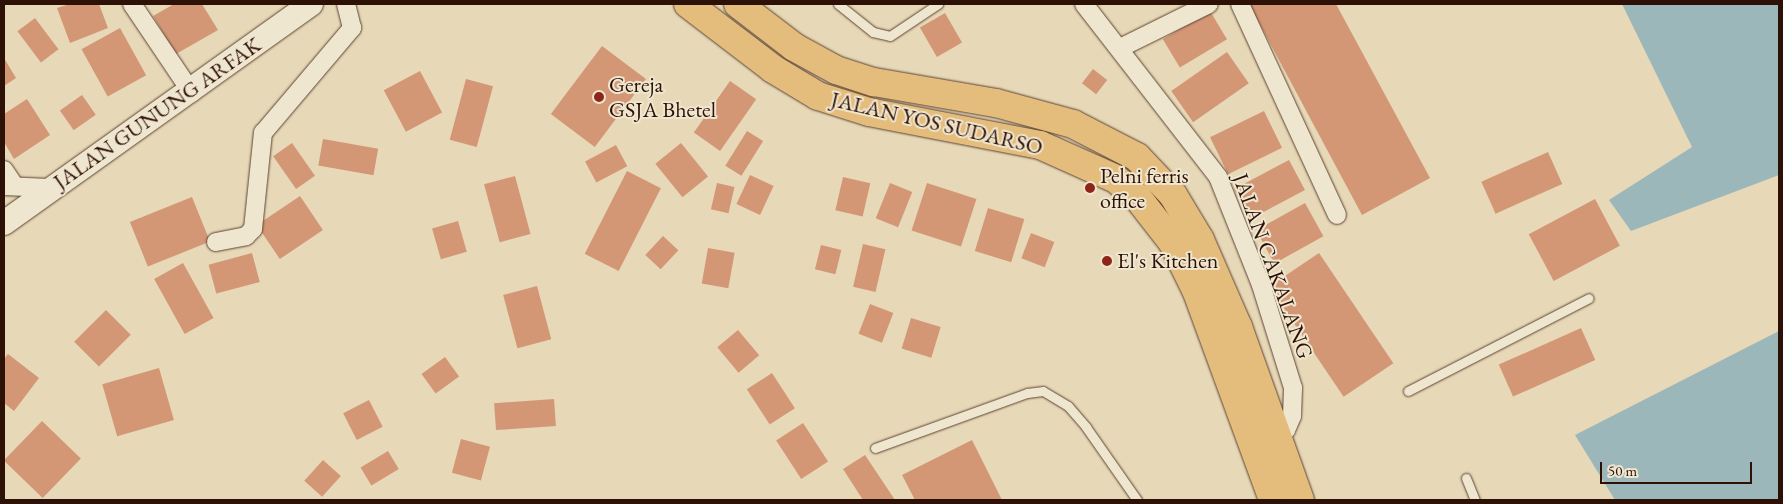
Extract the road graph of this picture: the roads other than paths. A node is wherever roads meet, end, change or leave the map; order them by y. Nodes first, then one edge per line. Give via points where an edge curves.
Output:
1 (132, 4) edge
2 (310, 4) edge
3 (346, 4) edge
4 (688, 4) edge
5 (738, 4) edge
6 (838, 4) edge
7 (938, 4) edge
8 (1084, 4) edge
9 (1209, 4) edge
10 (1240, 4) edge
11 (1120, 48) junction
12 (192, 93) junction
13 (4, 170) edge
14 (9, 186) edge
15 (49, 188) junction
16 (1337, 215) dead end
17 (4, 223) edge
18 (216, 242) dead end
19 (1589, 298) dead end
20 (1408, 392) dead end
21 (1266, 444) junction
22 (875, 448) dead end
23 (1466, 478) dead end
24 (1137, 500) edge
25 (1273, 500) edge
26 (1300, 500) edge
27 (1475, 500) edge

1 - 12 street
2 - 12 street, JALAN GUNUNG ARFAK
3 - 18 street via 352,28 262,133 253,229 246,236
4 - 21 highway, JALAN YOS SUDARSO via 773,69 818,96 869,112 1032,142 1077,158 1116,179 1138,198 1174,242
5 - 21 highway, JALAN YOS SUDARSO via 794,47 836,70 874,82 996,102 1099,134 1137,156 1172,195 1200,240 1238,327
6 - 7 lane via 873,32 890,36
8 - 11 street, JALAN CAKALANG
9 - 11 street
10 - 16 street
11 - 21 street, JALAN CAKALANG via 1218,177 1261,285 1293,388 1292,416
12 - 15 street, JALAN GUNUNG ARFAK via 131,128
13 - 14 street
14 - 15 street
15 - 17 street, JALAN GUNUNG ARFAK
19 - 20 lane
21 - 25 highway, JALAN YOS SUDARSO
21 - 26 highway, JALAN YOS SUDARSO
22 - 24 lane via 1027,393 1043,392 1068,406
23 - 27 lane

